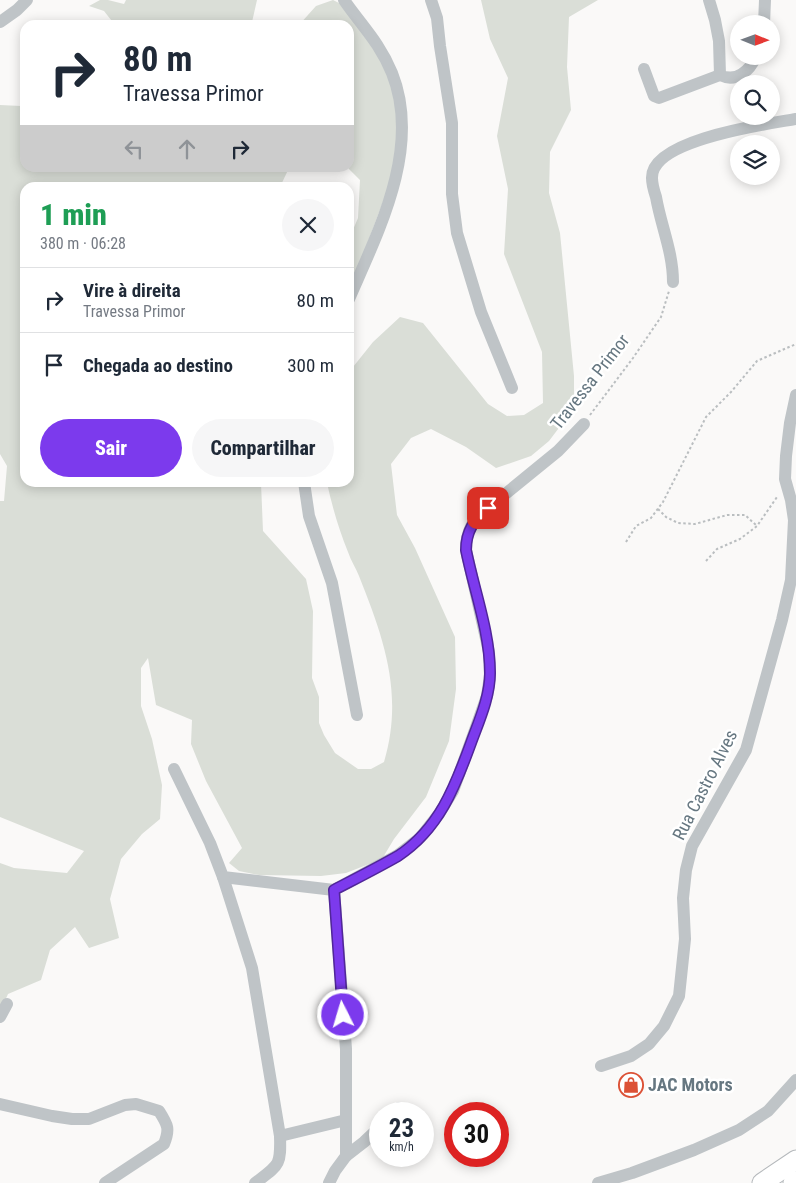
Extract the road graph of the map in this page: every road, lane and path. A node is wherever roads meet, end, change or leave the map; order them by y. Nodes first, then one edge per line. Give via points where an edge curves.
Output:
1 (27, 0) edge
2 (344, 0) edge
3 (430, 0) edge
4 (708, 0) edge
5 (765, 0) edge
6 (764, 15) edge
7 (0, 22) edge
8 (751, 65) edge
9 (644, 69) dead end
10 (720, 75) junction
11 (796, 119) edge
12 (673, 282) joint
13 (354, 288) edge
14 (796, 344) edge
15 (512, 388) dead end
16 (796, 395) edge
17 (584, 424) joint
18 (786, 479) junction
19 (305, 487) edge
20 (658, 509) junction
21 (756, 526) junction
22 (626, 542) dead end
23 (706, 561) dead end
24 (357, 715) dead end
25 (174, 769) dead end
26 (223, 877) junction
27 (334, 890) junction
28 (7, 1004) dead end
29 (0, 1017) edge
30 (601, 1066) dead end
31 (796, 1080) edge
32 (0, 1104) edge
33 (346, 1120) junction
34 (280, 1136) junction
35 (369, 1137) edge
36 (346, 1156) junction
37 (796, 1160) edge
38 (796, 1181) edge
39 (105, 1183) edge
40 (255, 1183) edge
41 (329, 1183) edge
42 (598, 1183) edge
43 (762, 1183) edge
44 (793, 1183) edge

1 - 7 street
2 - 13 street via 376,42 392,73 400,103 402,138 390,199
3 - 15 street via 437,18 452,123 452,194 457,234 481,312
4 - 10 street via 719,41
5 - 6 street
8 - 10 street via 736,77
9 - 10 street via 654,96 659,98
11 - 12 street via 709,136 660,160 653,169 658,208 673,265
12 - 17 path, Travessa Primor via 660,318
14 - 20 path via 757,361 706,417
16 - 18 street, Rua Castro Alves via 786,456
17 - 27 street, Travessa Primor via 558,450 476,518 466,539 489,652 490,675 487,696 453,791 420,838 398,855
18 - 21 path via 776,501
18 - 30 street, Rua Castro Alves via 794,520 791,580 746,750 692,846 683,898 685,939 679,996 664,1026 649,1044 631,1056
19 - 24 street via 309,516 332,583
20 - 21 path via 678,523 695,524 727,515 745,514
20 - 22 path via 651,518 636,526
21 - 23 path via 740,539 717,549
25 - 26 street
26 - 27 street
26 - 34 street via 252,968
27 - 33 street via 346,1049
28 - 29 street
31 - 42 street via 768,1110 740,1130 694,1150
32 - 39 street via 52,1116 89,1118 136,1104 159,1111 167,1123 164,1144
33 - 34 street
33 - 36 street
34 - 40 street via 280,1161
35 - 36 street
36 - 41 street
37 - 43 highway
38 - 44 highway

